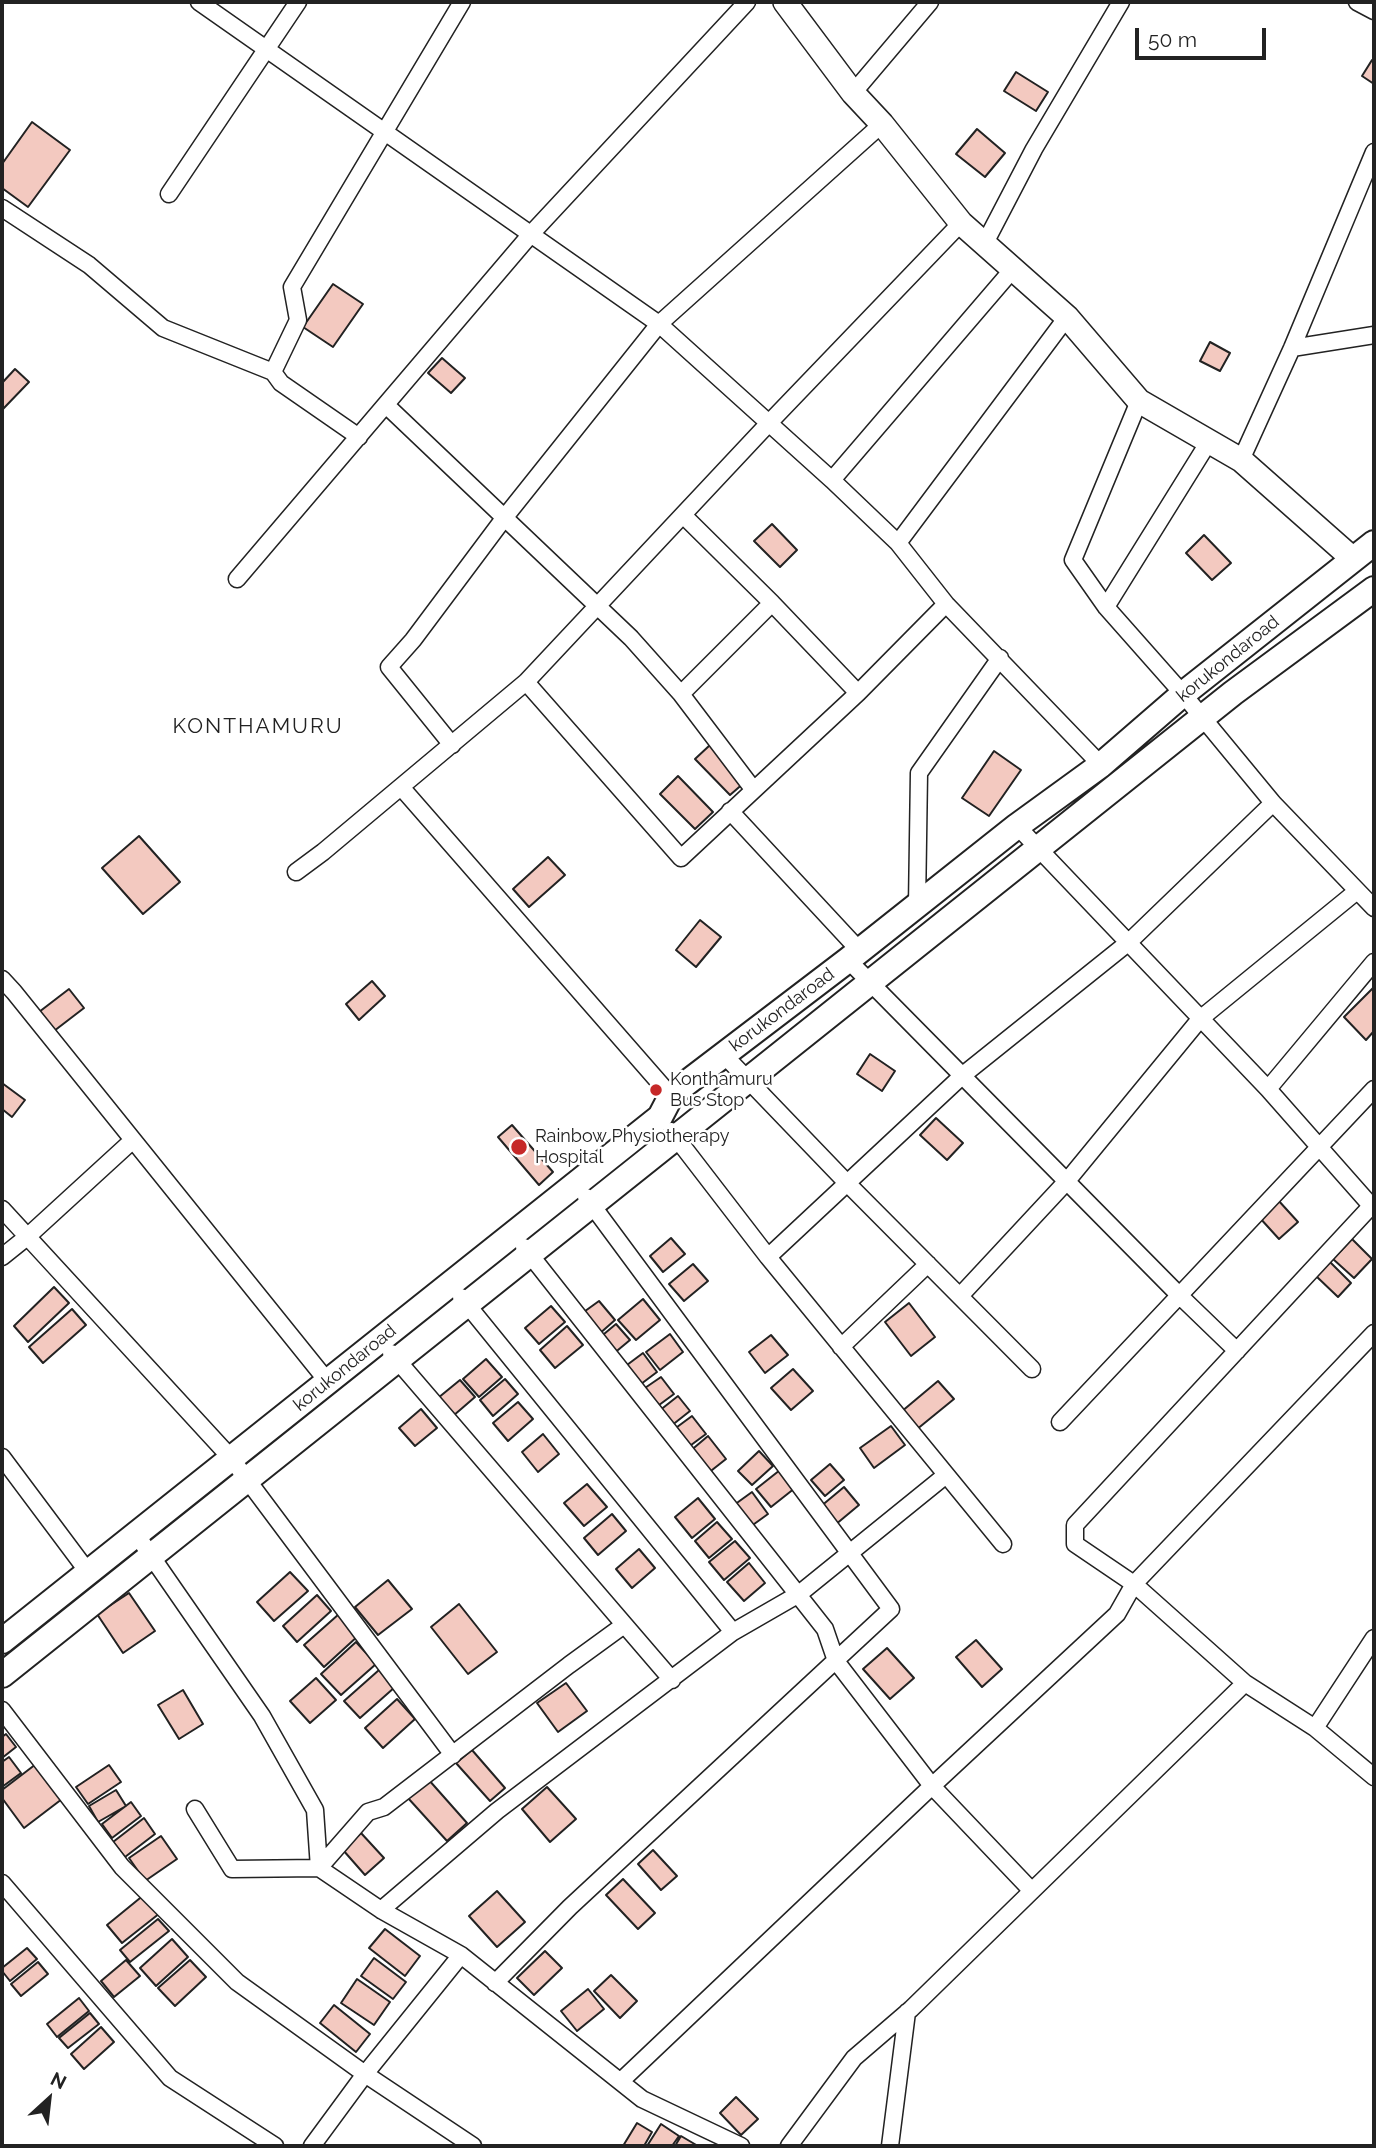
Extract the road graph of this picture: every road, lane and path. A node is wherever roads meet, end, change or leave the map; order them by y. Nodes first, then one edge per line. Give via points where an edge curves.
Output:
1 (199, 2) edge
2 (298, 2) edge
3 (462, 2) edge
4 (747, 2) edge
5 (785, 2) edge
6 (930, 2) edge
7 (1121, 2) edge
8 (1357, 2) edge
9 (1374, 11) edge
10 (266, 50) junction
11 (853, 93) junction
12 (881, 124) junction
13 (385, 132) junction
14 (1374, 152) edge
15 (169, 194) dead end
16 (2, 208) edge
17 (961, 223) junction
18 (531, 234) junction
19 (985, 243) junction
20 (1013, 269) junction
21 (1067, 317) junction
22 (659, 324) junction
23 (1374, 335) edge
24 (1292, 348) junction
25 (273, 372) junction
26 (1139, 401) junction
27 (386, 405) junction
28 (768, 424) junction
29 (359, 437) junction
30 (1208, 443) junction
31 (1241, 460) junction
32 (832, 480) junction
33 (683, 515) junction
34 (505, 517) junction
35 (898, 543) junction
36 (1374, 544) edge
37 (1353, 559) junction
38 (237, 579) dead end
39 (1374, 589) edge
40 (772, 603) junction
41 (946, 604) junction
42 (598, 606) junction
43 (1106, 607) junction
44 (1000, 658) junction
45 (526, 682) junction
46 (858, 693) junction
47 (681, 694) junction
48 (1184, 694) junction
49 (1203, 718) junction
50 (452, 745) junction
51 (1101, 765) junction
52 (401, 787) junction
53 (753, 789) junction
54 (1273, 803) junction
55 (730, 811) junction
56 (1017, 826) junction
57 (1038, 848) junction
58 (296, 872) dead end
59 (1357, 891) junction
60 (917, 906) junction
61 (1374, 908) edge
62 (1129, 942) junction
63 (854, 955) junction
64 (1374, 962) edge
65 (2, 979) edge
66 (870, 982) junction
67 (1200, 1019) junction
68 (724, 1055) junction
69 (963, 1075) junction
70 (748, 1080) junction
71 (1268, 1089) junction
72 (1374, 1089) edge
73 (665, 1106) junction
74 (676, 1138) junction
75 (133, 1140) junction
76 (1318, 1146) junction
77 (1067, 1181) junction
78 (576, 1184) junction
79 (848, 1184) junction
80 (591, 1205) junction
81 (1373, 1206) edge
82 (2, 1209) edge
83 (513, 1234) junction
84 (27, 1237) junction
85 (530, 1254) junction
86 (2, 1257) edge
87 (768, 1257) junction
88 (928, 1264) junction
89 (451, 1284) junction
90 (960, 1296) junction
91 (1180, 1296) junction
92 (467, 1304) junction
93 (1374, 1333) edge
94 (380, 1340) junction
95 (841, 1347) junction
96 (1237, 1351) junction
97 (397, 1360) junction
98 (1032, 1369) dead end
99 (328, 1382) junction
100 (1060, 1422) dead end
101 (2, 1457) edge
102 (231, 1458) junction
103 (946, 1475) junction
104 (247, 1480) junction
105 (136, 1534) junction
106 (1003, 1544) dead end
107 (849, 1553) junction
108 (151, 1556) junction
109 (88, 1572) junction
110 (1134, 1584) junction
111 (797, 1594) junction
112 (625, 1625) junction
113 (733, 1632) junction
114 (1374, 1638) edge
115 (2, 1641) edge
116 (836, 1661) junction
117 (2, 1675) edge
118 (672, 1680) junction
119 (1245, 1683) junction
120 (2, 1710) edge
121 (1315, 1728) junction
122 (453, 1755) junction
123 (1374, 1777) edge
124 (932, 1786) junction
125 (195, 1809) dead end
126 (319, 1868) junction
127 (2, 1883) edge
128 (1031, 1890) junction
129 (381, 1909) junction
130 (461, 1955) junction
131 (495, 1983) junction
132 (907, 2012) junction
133 (365, 2074) junction
134 (621, 2081) junction
135 (275, 2146) edge
136 (312, 2146) edge
137 (473, 2146) edge
138 (741, 2146) edge
139 (789, 2146) edge
140 (890, 2146) edge

1 - 10 street
2 - 10 street
3 - 13 street
4 - 18 street
5 - 11 main road
6 - 11 street
7 - 19 street via 1034,149
8 - 9 street
10 - 13 street
10 - 15 street
11 - 12 main road
12 - 17 main road
12 - 22 street
13 - 18 street
13 - 25 street via 292,287 298,320
14 - 24 street
16 - 25 street via 89,265 163,328
17 - 19 main road
17 - 28 street
18 - 22 street
18 - 27 street
19 - 20 main road
20 - 21 main road
20 - 32 street
21 - 26 main road
21 - 35 street
22 - 28 street
22 - 34 street
23 - 24 street
24 - 31 street
25 - 29 street via 281,383
26 - 30 main road
26 - 43 street via 1073,560
27 - 29 street
27 - 34 street
28 - 32 street
28 - 33 street
29 - 38 street
30 - 31 main road
30 - 43 street
31 - 37 main road
32 - 35 street
33 - 40 street
33 - 42 street
34 - 42 street
34 - 50 street via 389,667
35 - 41 street
36 - 37 main road, korukondaroad
37 - 48 main road, korukondaroad
39 - 49 main road
40 - 46 street
40 - 47 street
41 - 44 street
41 - 46 street
42 - 45 street
42 - 47 street
43 - 48 street
44 - 51 street
44 - 60 street via 919,773
45 - 50 street
45 - 55 street via 681,858
46 - 53 street
47 - 53 street
48 - 49 street
48 - 51 main road, korukondaroad
49 - 54 street
49 - 57 main road
50 - 52 street
51 - 56 main road, korukondaroad
52 - 58 street
52 - 73 street
53 - 55 street
54 - 59 street
54 - 62 street
55 - 63 street
56 - 57 street
56 - 60 main road, korukondaroad
57 - 62 street
57 - 66 main road
59 - 61 street
59 - 67 street
60 - 63 main road, korukondaroad
62 - 67 street
62 - 69 street
63 - 66 street
63 - 68 main road, korukondaroad
64 - 71 street
65 - 75 street
66 - 69 street
66 - 70 main road
67 - 71 street
67 - 77 street
68 - 70 street
68 - 73 main road, korukondaroad
69 - 77 street
69 - 79 street
70 - 74 main road
70 - 79 street
71 - 76 street
72 - 76 street
73 - 74 street
73 - 78 main road, korukondaroad
74 - 80 main road
74 - 87 street
75 - 84 street
75 - 99 street
76 - 81 street
76 - 91 street
77 - 90 street
77 - 91 street
78 - 80 street
78 - 83 main road, korukondaroad
79 - 87 street
79 - 88 street
80 - 85 main road
80 - 107 street
81 - 96 street
82 - 84 street
83 - 85 street
83 - 89 main road, korukondaroad
84 - 86 street
84 - 102 street
85 - 92 main road
85 - 111 street
87 - 95 street
88 - 90 street
88 - 95 street
89 - 92 street
89 - 94 main road, korukondaroad
90 - 98 street
91 - 96 street
91 - 100 street
92 - 97 main road
92 - 113 street
93 - 110 street
94 - 97 street
94 - 99 main road, korukondaroad
95 - 103 street
96 - 110 street via 1075,1525 1075,1544
97 - 104 main road
97 - 112 street
99 - 102 main road, korukondaroad
101 - 109 street
102 - 104 street
102 - 105 main road, korukondaroad
103 - 106 street
103 - 107 street
104 - 108 main road
104 - 122 street
105 - 108 street
105 - 109 main road, korukondaroad
107 - 111 street
107 - 116 street via 891,1609
108 - 117 main road
108 - 126 street via 262,1716 315,1810
109 - 115 main road, korukondaroad
110 - 119 street
110 - 124 street via 1117,1614
111 - 113 street
111 - 116 street via 825,1629
112 - 118 street
112 - 122 street
113 - 118 street
114 - 121 street
116 - 124 street
116 - 131 street via 570,1907
118 - 129 street via 497,1811
119 - 121 street
119 - 128 street
120 - 133 street via 122,1867 237,1982
121 - 123 street
122 - 126 street via 384,1807 368,1812
124 - 128 street
124 - 134 street
125 - 126 street via 232,1869
126 - 129 street
127 - 135 street via 170,2078
128 - 132 street
129 - 130 street
130 - 131 street
130 - 133 street
131 - 134 street
132 - 139 street via 854,2058
132 - 140 street
133 - 136 street
133 - 137 street
134 - 138 street via 642,2098

